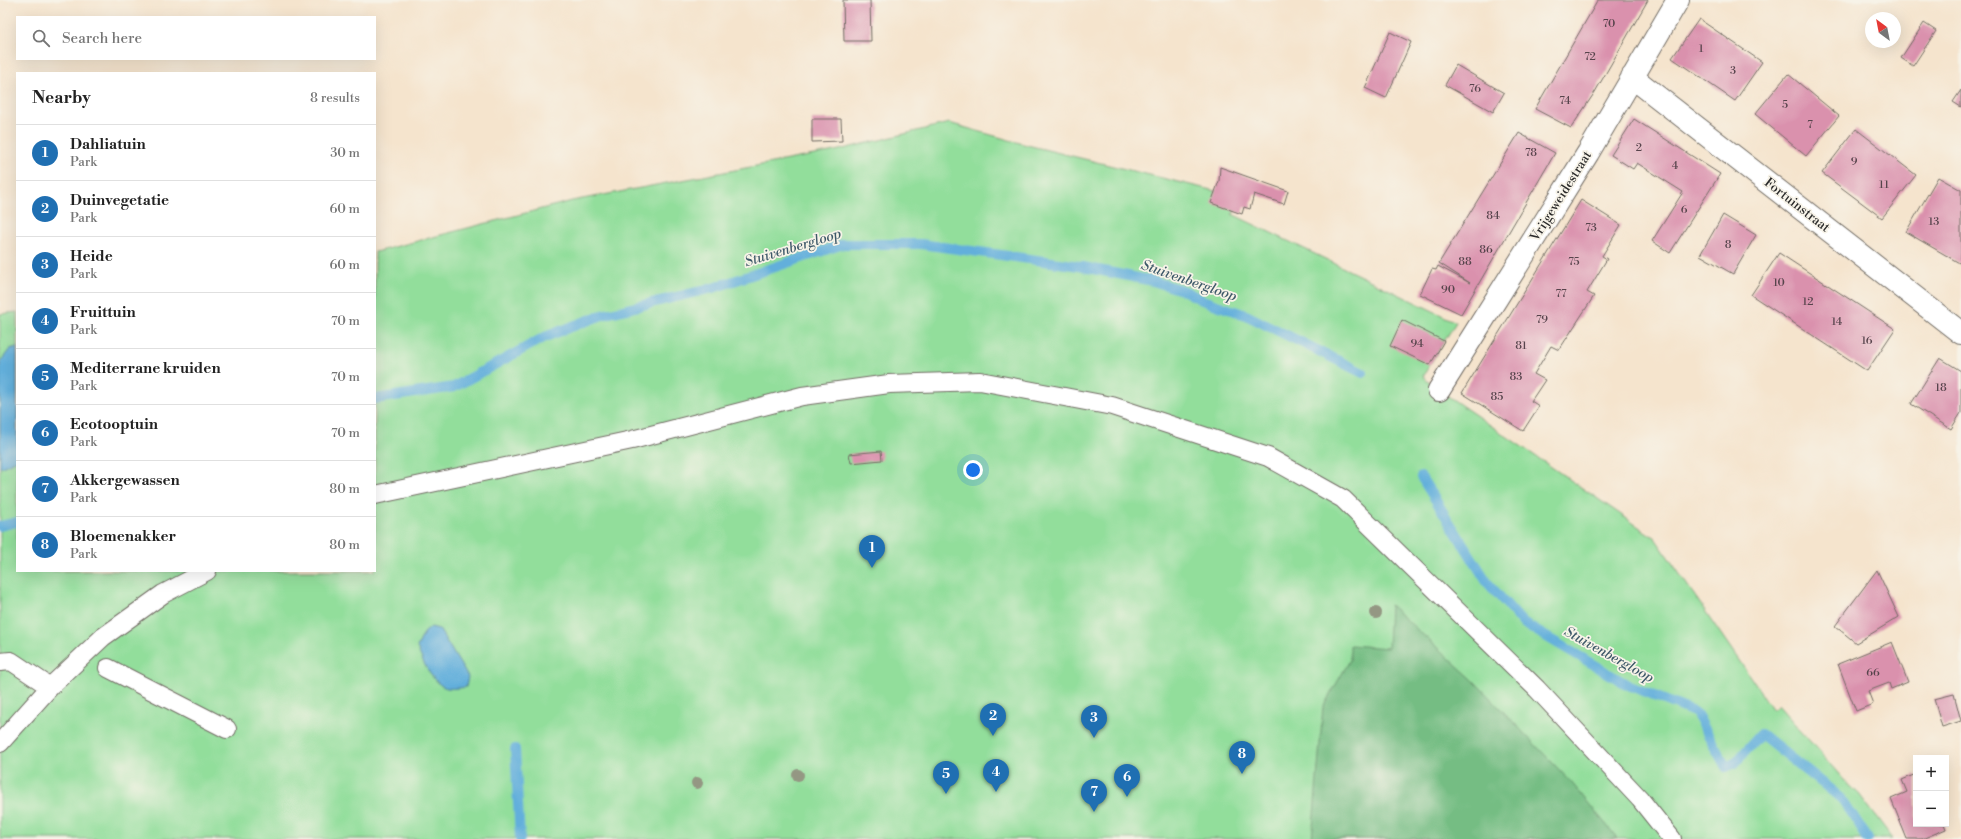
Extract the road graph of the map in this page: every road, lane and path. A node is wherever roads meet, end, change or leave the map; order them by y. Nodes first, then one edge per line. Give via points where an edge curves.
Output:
1 (1678, 0) edge
2 (1632, 77) junction
3 (1961, 333) edge
4 (1440, 390) dead end
5 (376, 495) edge
6 (205, 572) edge
7 (0, 662) edge
8 (108, 668) dead end
9 (50, 687) junction
10 (227, 729) dead end
11 (0, 743) edge
12 (1672, 839) edge

1 - 2 street, Vrijgeweidestraat
2 - 3 street, Fortuinstraat
2 - 4 street, Vrijgeweidestraat via 1588,153
5 - 12 lane via 632,440 802,396 889,384 980,381 1112,406 1268,457 1343,498 1537,689 1640,799
6 - 9 lane via 163,594 103,637
7 - 9 lane via 11,661
8 - 10 lane
9 - 11 lane

